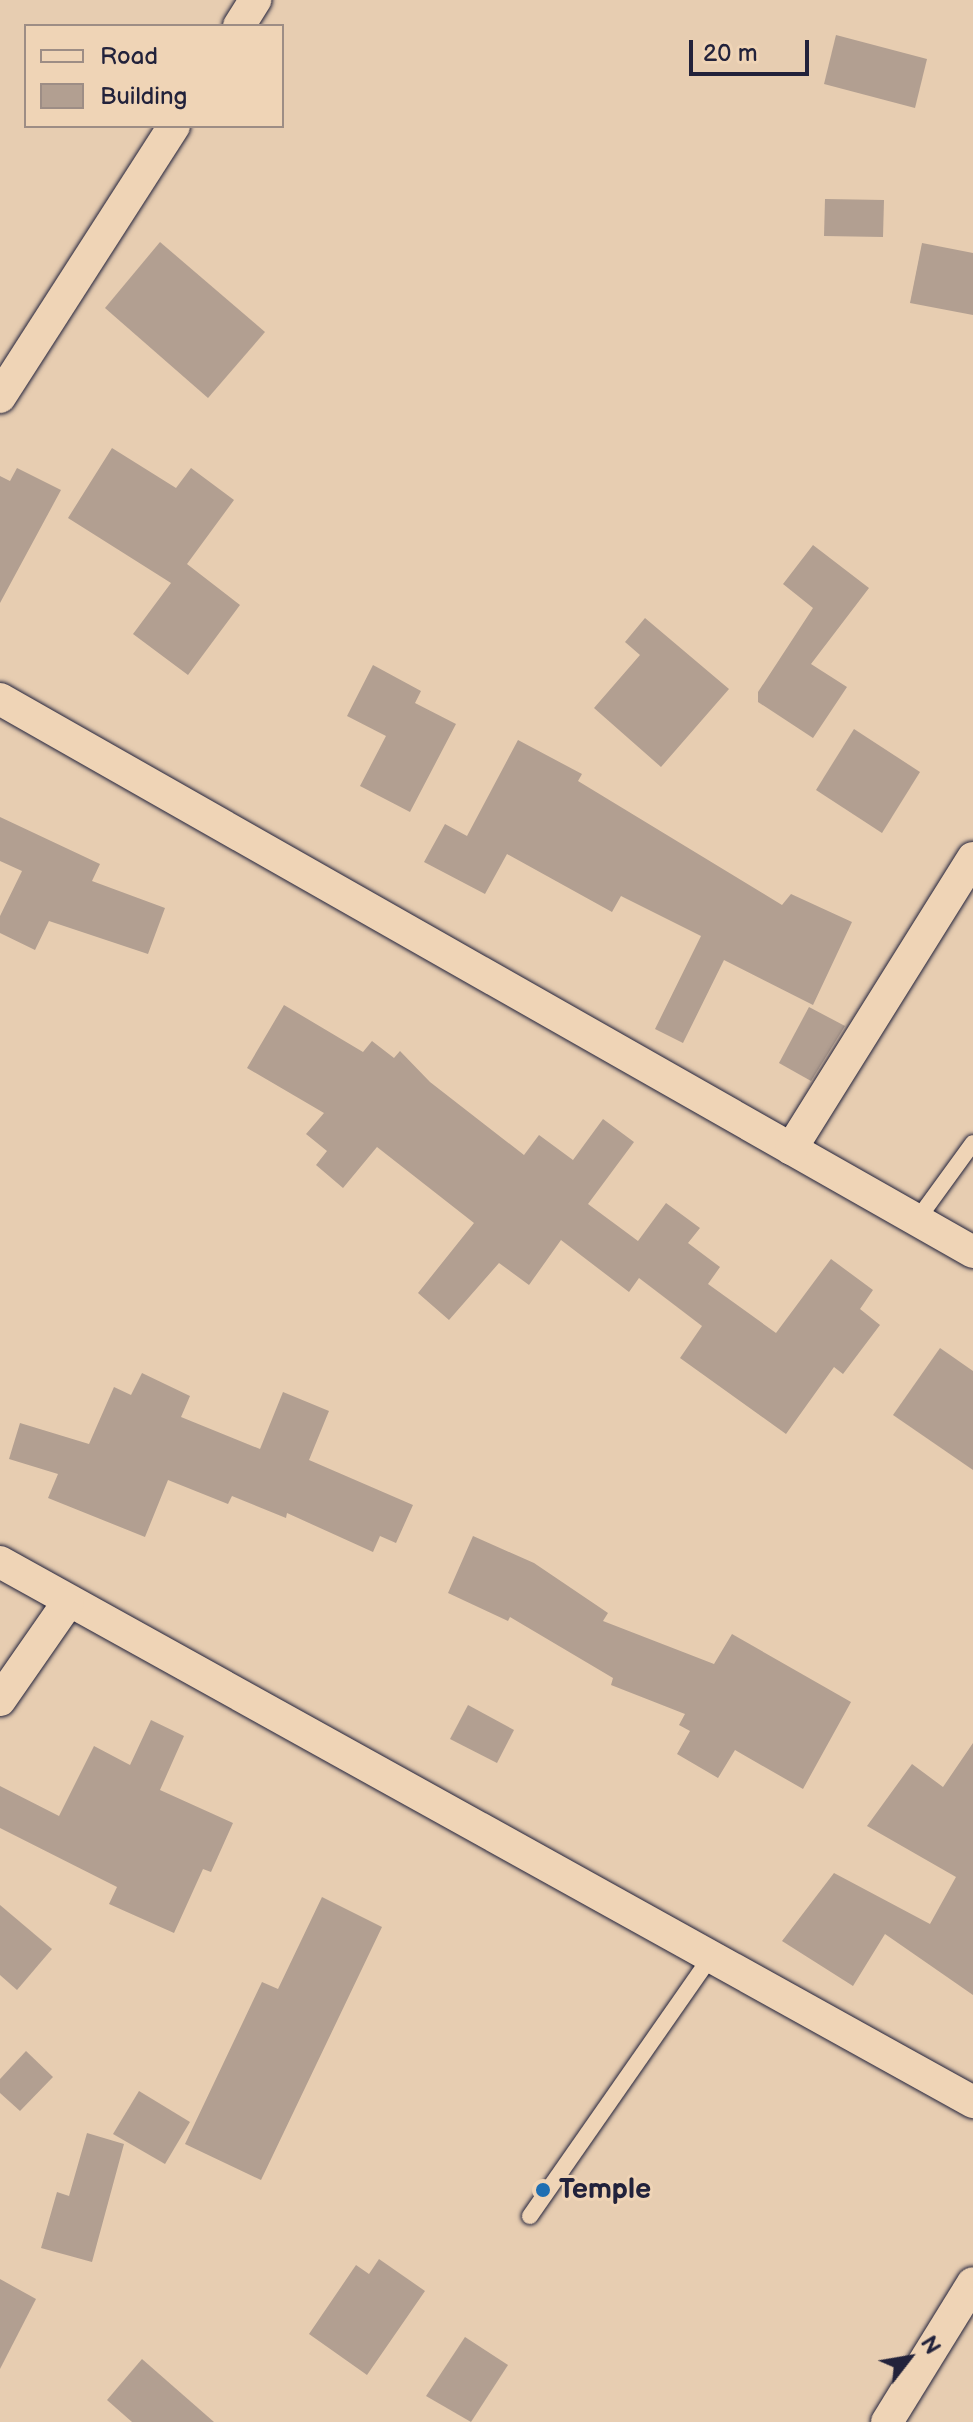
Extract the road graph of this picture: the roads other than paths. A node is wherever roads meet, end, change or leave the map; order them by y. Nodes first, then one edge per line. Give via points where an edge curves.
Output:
1 (255, 0) edge
2 (240, 24) edge
3 (173, 128) edge
4 (0, 397) edge
5 (0, 699) edge
6 (973, 858) edge
7 (973, 1143) edge
8 (791, 1149) junction
9 (917, 1220) junction
10 (973, 1252) edge
11 (0, 1562) edge
12 (68, 1602) junction
13 (0, 1700) edge
14 (711, 1957) junction
15 (973, 2102) edge
16 (530, 2216) dead end
17 (973, 2283) edge
18 (887, 2422) edge

1 - 2 street
3 - 4 street
5 - 8 street
6 - 8 street
7 - 9 lane
8 - 9 street
9 - 10 street
11 - 12 street
12 - 13 street
12 - 14 street
14 - 15 street
14 - 16 lane
17 - 18 street

